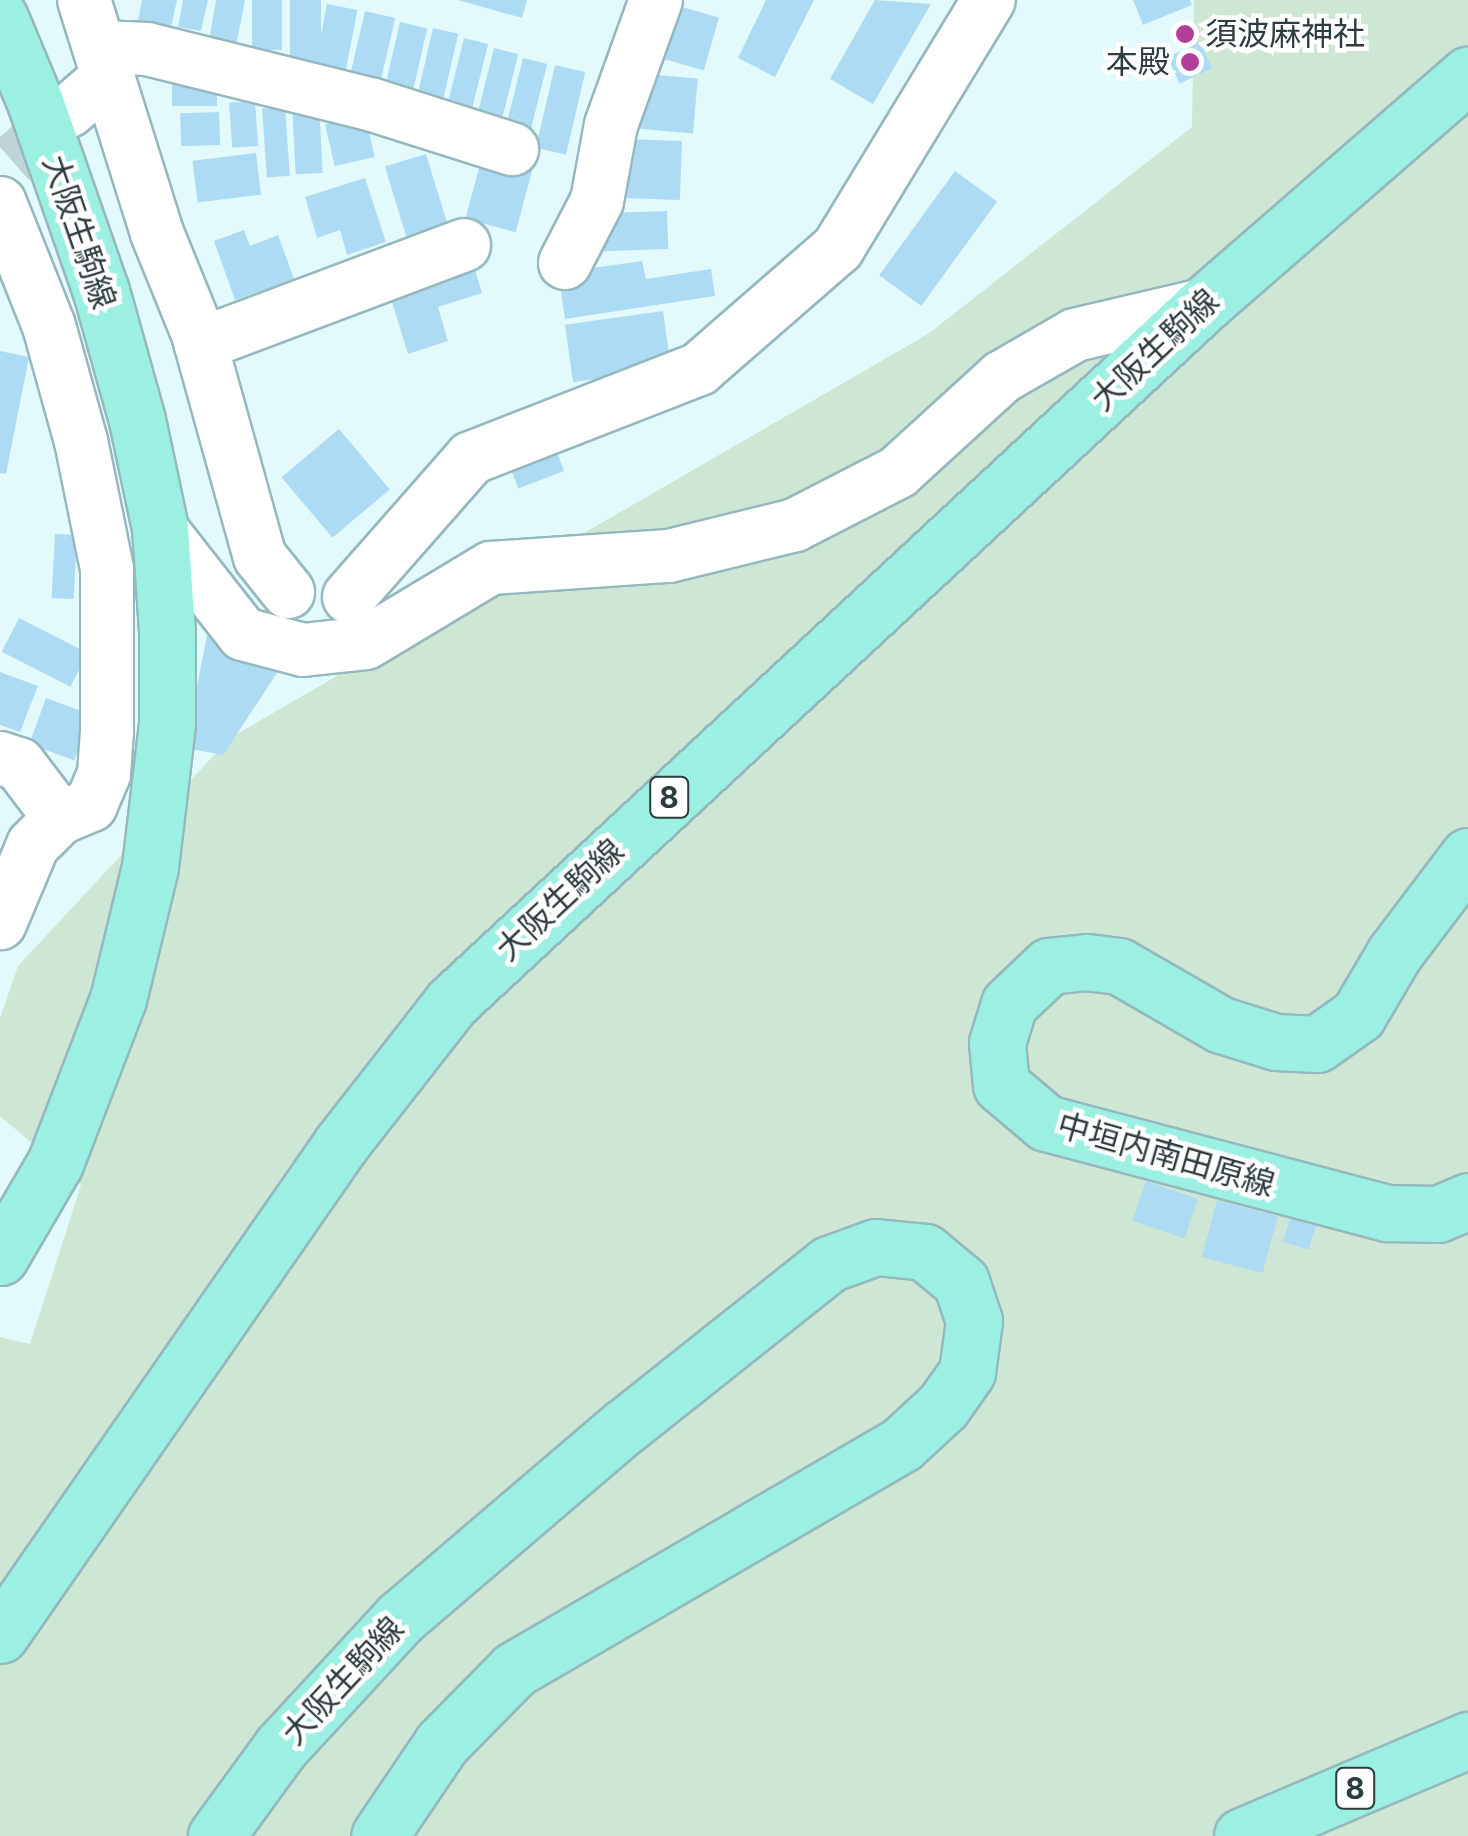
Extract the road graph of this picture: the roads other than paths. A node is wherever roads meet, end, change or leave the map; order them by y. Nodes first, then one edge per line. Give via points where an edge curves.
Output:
1 (656, 0) edge
2 (988, 0) edge
3 (0, 18) edge
4 (98, 41) edge
5 (1468, 75) edge
6 (69, 111) tunnel mouth
7 (512, 149) dead end
8 (4, 179) edge
9 (464, 245) dead end
10 (566, 262) dead end
11 (1203, 305) junction
12 (201, 344) junction
13 (160, 528) junction
14 (288, 592) dead end
15 (349, 597) dead end
16 (0, 758) edge
17 (60, 818) junction
18 (1468, 856) edge
19 (2, 913) edge
20 (1468, 1201) edge
21 (0, 1257) edge
22 (0, 1636) edge
23 (1468, 1740) edge
24 (216, 1836) edge
25 (380, 1836) edge
26 (1242, 1836) edge

1 - 10 street via 611,124 597,201
2 - 15 street via 838,248 699,369 471,458
3 - 13 main road, 大阪生駒線 via 101,291
4 - 6 street
4 - 7 street via 372,105
4 - 12 street via 157,233
5 - 11 main road, 大阪生駒線 / 8
8 - 17 street via 81,441 107,569 104,774 91,805
9 - 12 street
11 - 13 street via 1075,334 1002,377 898,472 795,526 669,556 491,568 366,643 303,650 243,634
11 - 22 main road, 大阪生駒線 / 8 via 452,1002 341,1144
12 - 14 street via 260,556
13 - 21 main road, 大阪生駒線 via 166,724 150,867 118,999 55,1164
16 - 17 street via 18,764
17 - 19 street via 33,845
18 - 20 main road, 中垣内南田原線 via 1394,954 1358,1016 1317,1044 1276,1042 1220,1025 1119,966 1087,962 1049,966 1009,1004 997,1043 1000,1086 1046,1123 1387,1212 1438,1214
23 - 26 main road, 8
24 - 25 main road, 大阪生駒線 via 282,1747 400,1618 624,1426 829,1264 876,1246 925,1252 961,1282 974,1320 966,1372 902,1444 514,1670 442,1743

